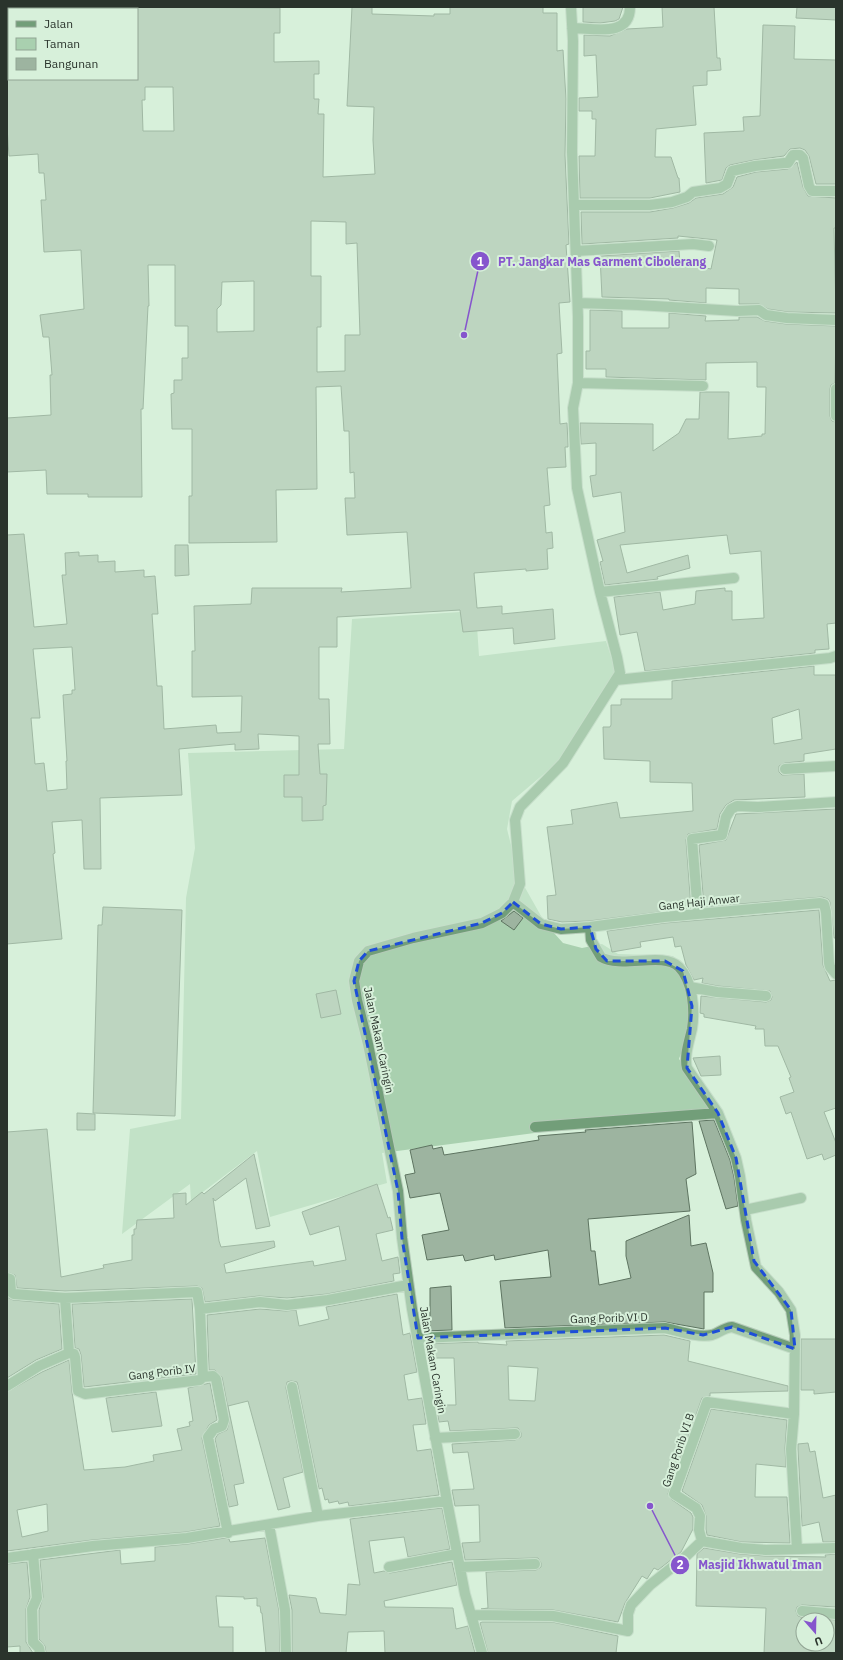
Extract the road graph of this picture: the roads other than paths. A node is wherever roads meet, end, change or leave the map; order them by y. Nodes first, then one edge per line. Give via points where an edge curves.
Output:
1 (571, 7) edge
2 (630, 7) edge
3 (572, 28) junction
4 (836, 191) edge
5 (575, 205) junction
6 (710, 246) dead end
7 (576, 251) junction
8 (578, 303) junction
9 (836, 320) edge
10 (578, 383) junction
11 (703, 386) dead end
12 (836, 389) edge
13 (836, 416) edge
14 (734, 578) dead end
15 (600, 592) junction
16 (836, 656) edge
17 (618, 677) junction
18 (836, 766) edge
19 (785, 769) dead end
20 (836, 802) edge
21 (513, 902) junction
22 (698, 914) junction
23 (590, 927) junction
24 (836, 974) edge
25 (690, 987) junction
26 (766, 996) dead end
27 (718, 1113) junction
28 (536, 1127) dead end
29 (801, 1198) dead end
30 (745, 1210) junction
31 (7, 1278) edge
32 (408, 1285) junction
33 (65, 1298) junction
34 (200, 1309) junction
35 (418, 1338) junction
36 (795, 1349) junction
37 (69, 1353) junction
38 (203, 1376) junction
39 (7, 1386) edge
40 (292, 1387) dead end
41 (794, 1414) junction
42 (515, 1434) dead end
43 (435, 1438) junction
44 (447, 1501) junction
45 (318, 1516) junction
46 (269, 1525) junction
47 (228, 1532) junction
48 (702, 1541) junction
49 (836, 1548) edge
50 (797, 1549) junction
51 (33, 1554) junction
52 (457, 1554) junction
53 (7, 1558) edge
54 (535, 1564) dead end
55 (389, 1567) dead end
56 (460, 1567) junction
57 (472, 1615) junction
58 (40, 1653) edge
59 (286, 1653) edge
60 (482, 1653) edge

1 - 3 street
2 - 3 street via 630,17 626,23 616,28
3 - 5 street via 572,152
4 - 5 street via 812,191 803,158 797,154 788,162 732,171 727,184 720,188 693,192 687,198 672,202 650,205
5 - 7 street
6 - 7 street via 693,244
7 - 8 street
8 - 9 street via 759,310 787,318
8 - 10 street
10 - 11 street
10 - 15 street via 573,408 577,488
12 - 13 street
14 - 15 street
15 - 17 street via 617,657
16 - 17 street via 758,663 716,673
17 - 21 street, Jalan Makam Caringin via 562,763 520,807 515,820 520,884
18 - 19 street
20 - 22 street via 737,806 731,809 726,817 722,835 692,839
21 - 23 street, Gang Haji Anwar via 541,924 561,929
21 - 32 street, Jalan Makam Caringin via 502,913 482,923 368,951 359,961 354,981 356,1000 368,1044 398,1191
22 - 23 street, Gang Haji Anwar
22 - 24 street, Gang Haji Anwar via 824,904 829,963
23 - 25 street via 591,940 601,958 613,962 665,961 676,964 683,971
25 - 26 street
25 - 27 street via 692,1027 687,1068
27 - 28 street
27 - 30 street via 736,1158
29 - 30 street
30 - 36 street via 756,1267 779,1292 791,1310
31 - 33 street via 10,1279 11,1292 14,1294
32 - 34 street via 287,1305 260,1302
32 - 35 street, Jalan Makam Caringin
33 - 34 street, Gang Porib IV via 197,1291
33 - 37 street
34 - 38 street, Gang Porib IV
35 - 36 street, Gang Porib VI D via 665,1328 703,1336 713,1335 723,1328 732,1327
35 - 43 street, Jalan Makam Caringin
36 - 41 street
37 - 38 street, Gang Porib IV via 75,1357 78,1391 85,1394 200,1380
37 - 39 street via 39,1366
38 - 47 street via 213,1376 216,1379 224,1420 222,1426 208,1437
40 - 45 street
41 - 48 street, Gang Porib VI B via 706,1402 674,1494 696,1508 700,1516 699,1530
41 - 50 street via 791,1449
42 - 43 street
43 - 44 street, Jalan Makam Caringin
44 - 45 street
44 - 52 street, Jalan Makam Caringin
45 - 46 street
46 - 47 street
46 - 59 street via 285,1610
47 - 51 street
48 - 50 street via 741,1548
48 - 57 street via 650,1585 631,1605 628,1631 553,1616
49 - 50 street
51 - 53 street
51 - 58 street via 37,1598 32,1609 32,1632 33,1642
52 - 55 street
52 - 56 street, Jalan Makam Caringin
54 - 56 street
56 - 57 street, Jalan Makam Caringin
57 - 60 street, Jalan Makam Caringin

